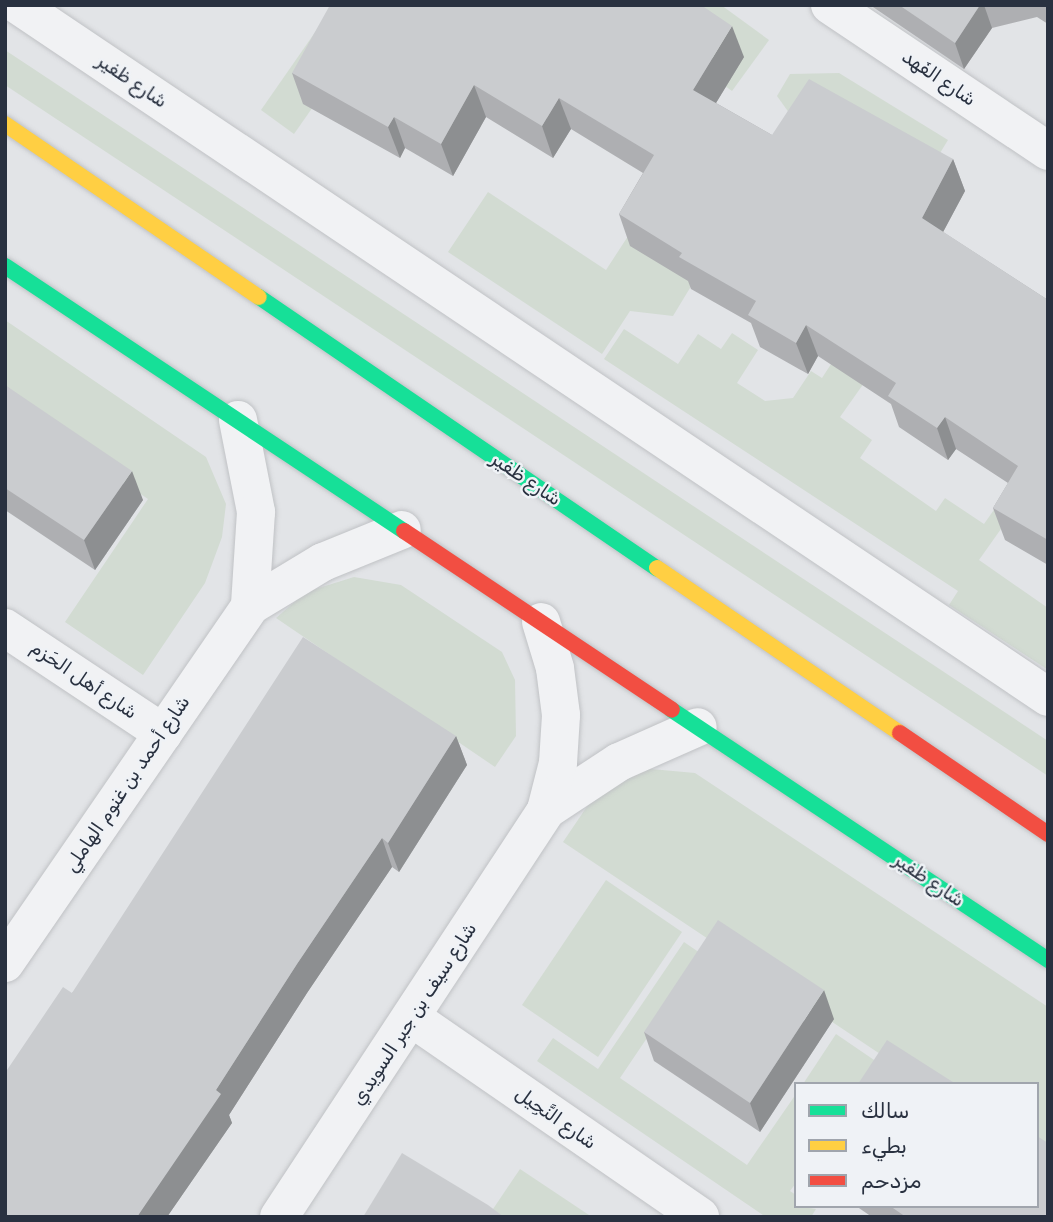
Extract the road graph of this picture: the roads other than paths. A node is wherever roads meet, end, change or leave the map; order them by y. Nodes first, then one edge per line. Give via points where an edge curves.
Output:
1 (18, 5) edge
2 (830, 5) edge
3 (5, 124) edge
4 (1048, 150) edge
5 (5, 266) edge
6 (237, 420) junction
7 (402, 530) junction
8 (250, 606) junction
9 (541, 622) junction
10 (5, 628) edge
11 (1048, 697) edge
12 (698, 727) junction
13 (163, 733) junction
14 (546, 810) junction
15 (1048, 834) edge
16 (1048, 960) edge
17 (5, 963) edge
18 (412, 1018) junction
19 (279, 1217) edge
20 (700, 1217) edge

1 - 11 street, شارع ظفير
2 - 4 street, شارع الفَهد
3 - 15 main road, شارع ظفير
5 - 6 main road, شارع ظفير
6 - 7 main road, شارع ظفير
6 - 8 street via 256,512
7 - 8 street, شارع أحمد بن غنوم الهاملي via 323,562
7 - 9 main road, شارع ظفير
8 - 13 street, شارع أحمد بن غنوم الهاملي
9 - 12 main road, شارع ظفير
9 - 14 street, شارع سيف بن جبر السويدي via 555,668 561,715 558,763
10 - 13 street, شارع أهل الحَزم
12 - 14 street, شارع سيف بن جبر السويدي via 619,761
12 - 16 main road, شارع ظفير
13 - 17 street, شارع أحمد بن غنوم الهاملي
14 - 18 street, شارع سيف بن جبر السويدي
18 - 19 street, شارع سيف بن جبر السويدي
18 - 20 street, شارع النَّجِيل

